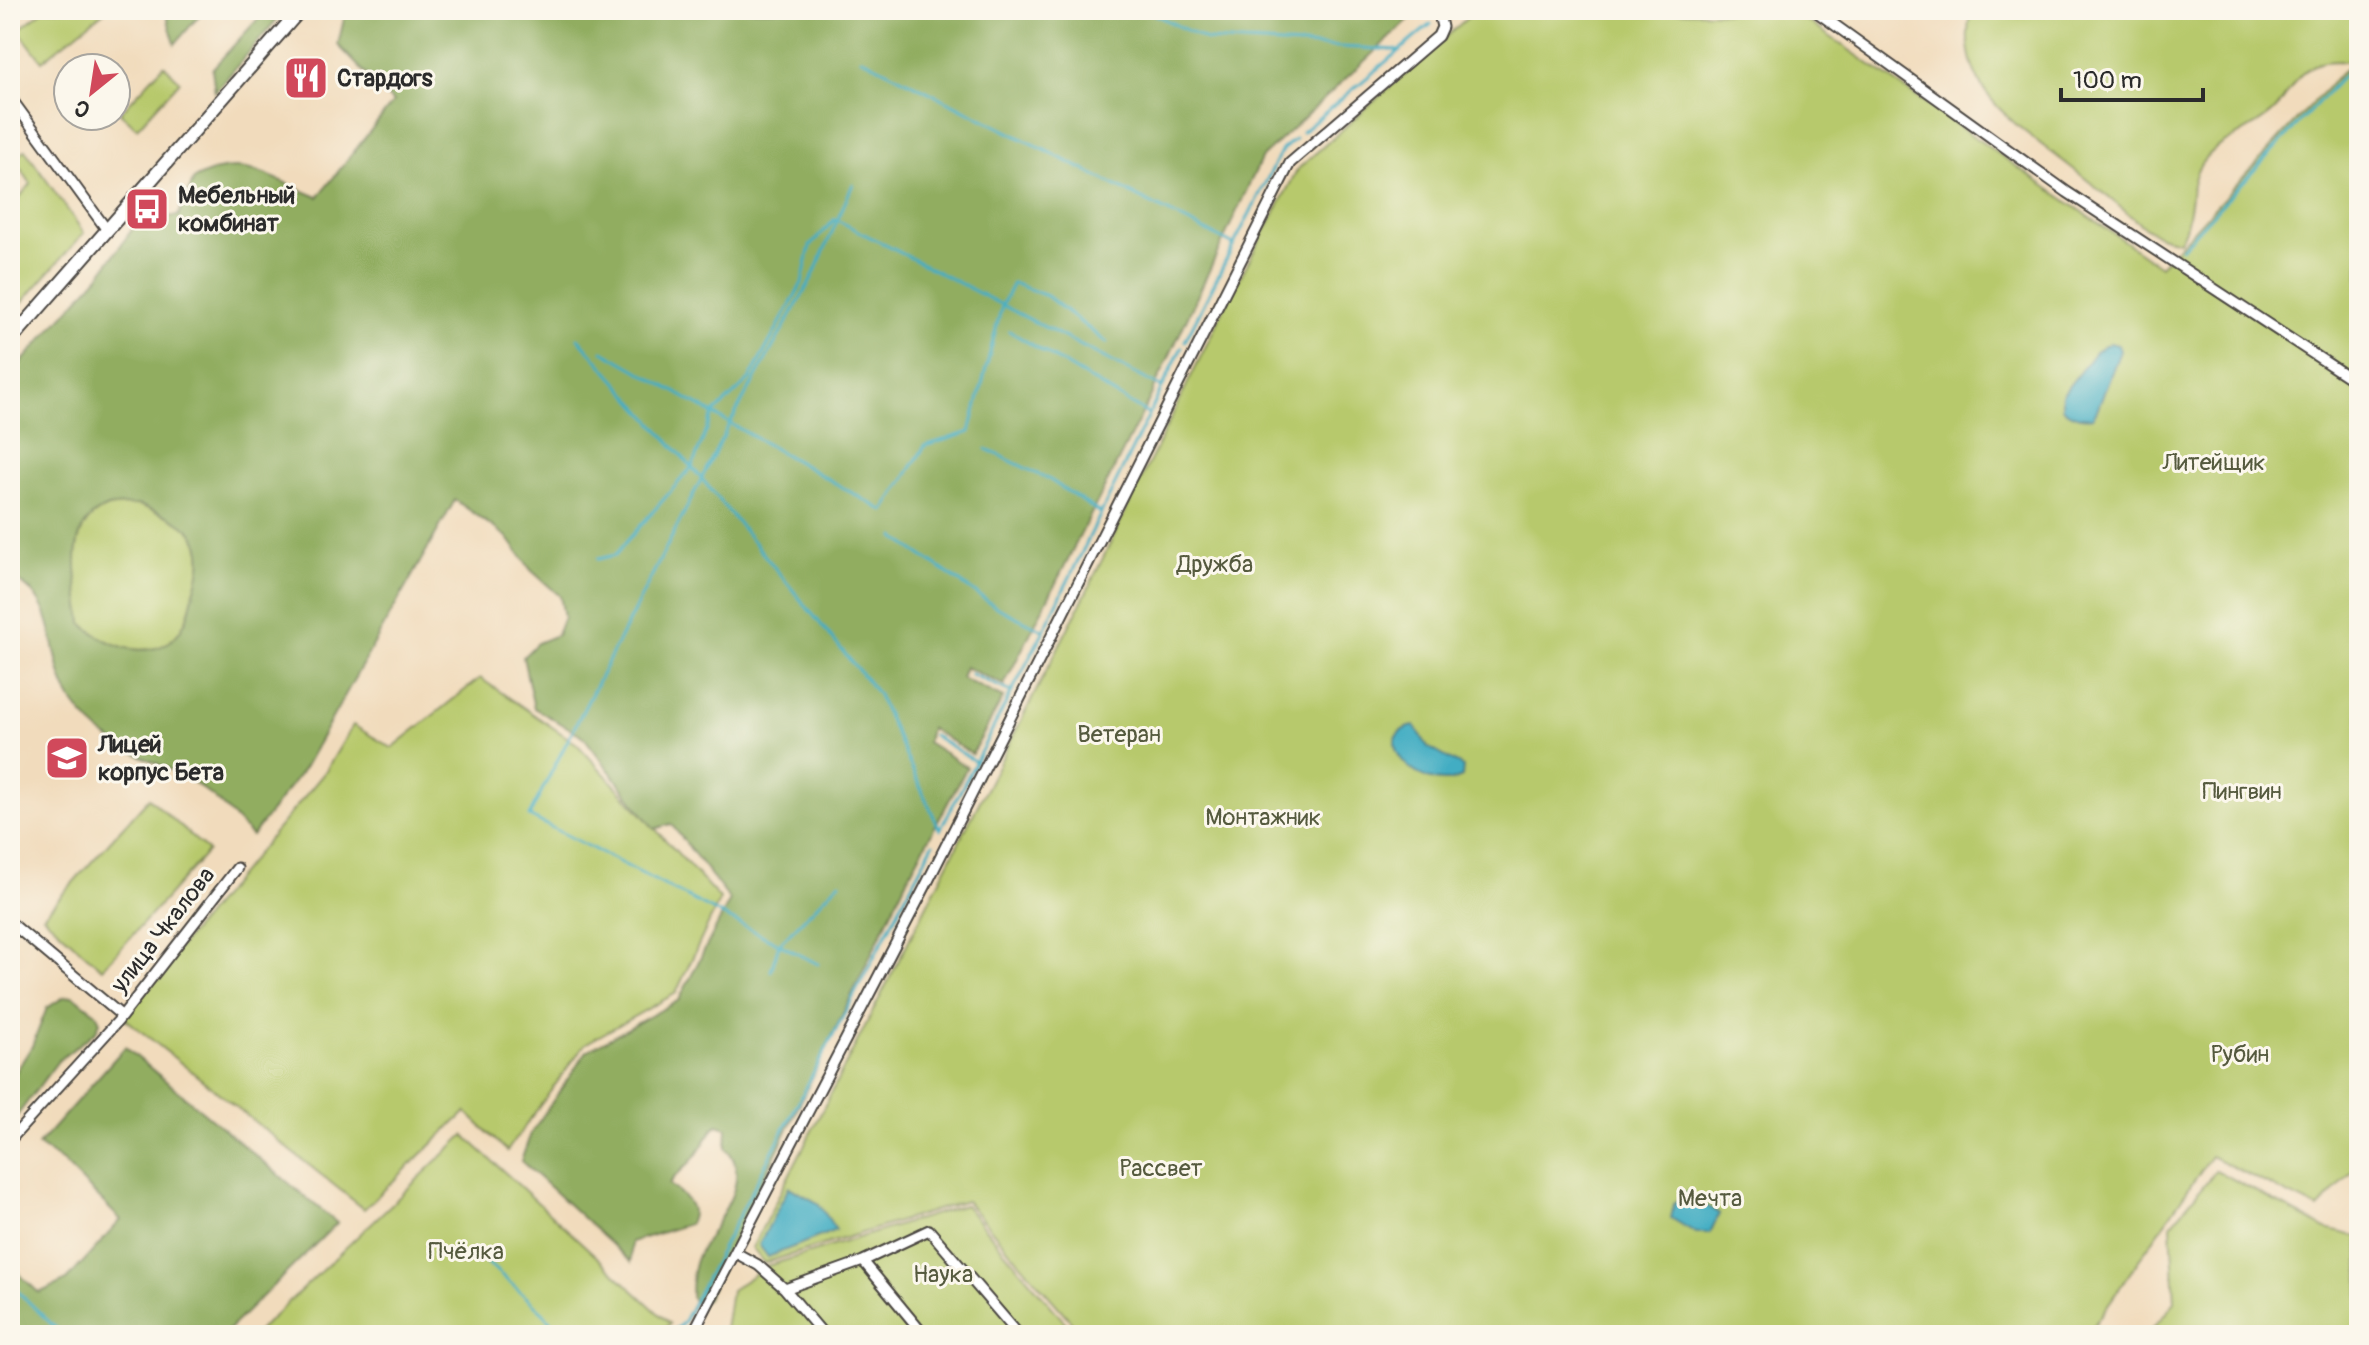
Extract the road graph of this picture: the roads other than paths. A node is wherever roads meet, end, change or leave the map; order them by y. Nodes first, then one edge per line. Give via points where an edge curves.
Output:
1 (300, 10) edge
2 (1438, 10) edge
3 (1814, 10) edge
4 (10, 97) edge
5 (107, 230) junction
6 (10, 341) edge
7 (2359, 384) edge
8 (237, 868) dead end
9 (10, 922) edge
10 (122, 1016) junction
11 (10, 1140) edge
12 (736, 1253) junction
13 (863, 1261) junction
14 (785, 1289) junction
15 (692, 1335) edge
16 (824, 1335) edge
17 (924, 1335) edge
18 (1019, 1335) edge

1 - 5 street
2 - 12 street via 1438,36 1290,163
3 - 7 street via 2067,192
4 - 5 street
5 - 6 street
8 - 10 street, улица Чкалова
9 - 10 street, улица Чкалова
10 - 11 street
12 - 14 street
12 - 15 street
13 - 14 street
13 - 17 street
13 - 18 street via 929,1230
14 - 16 street

